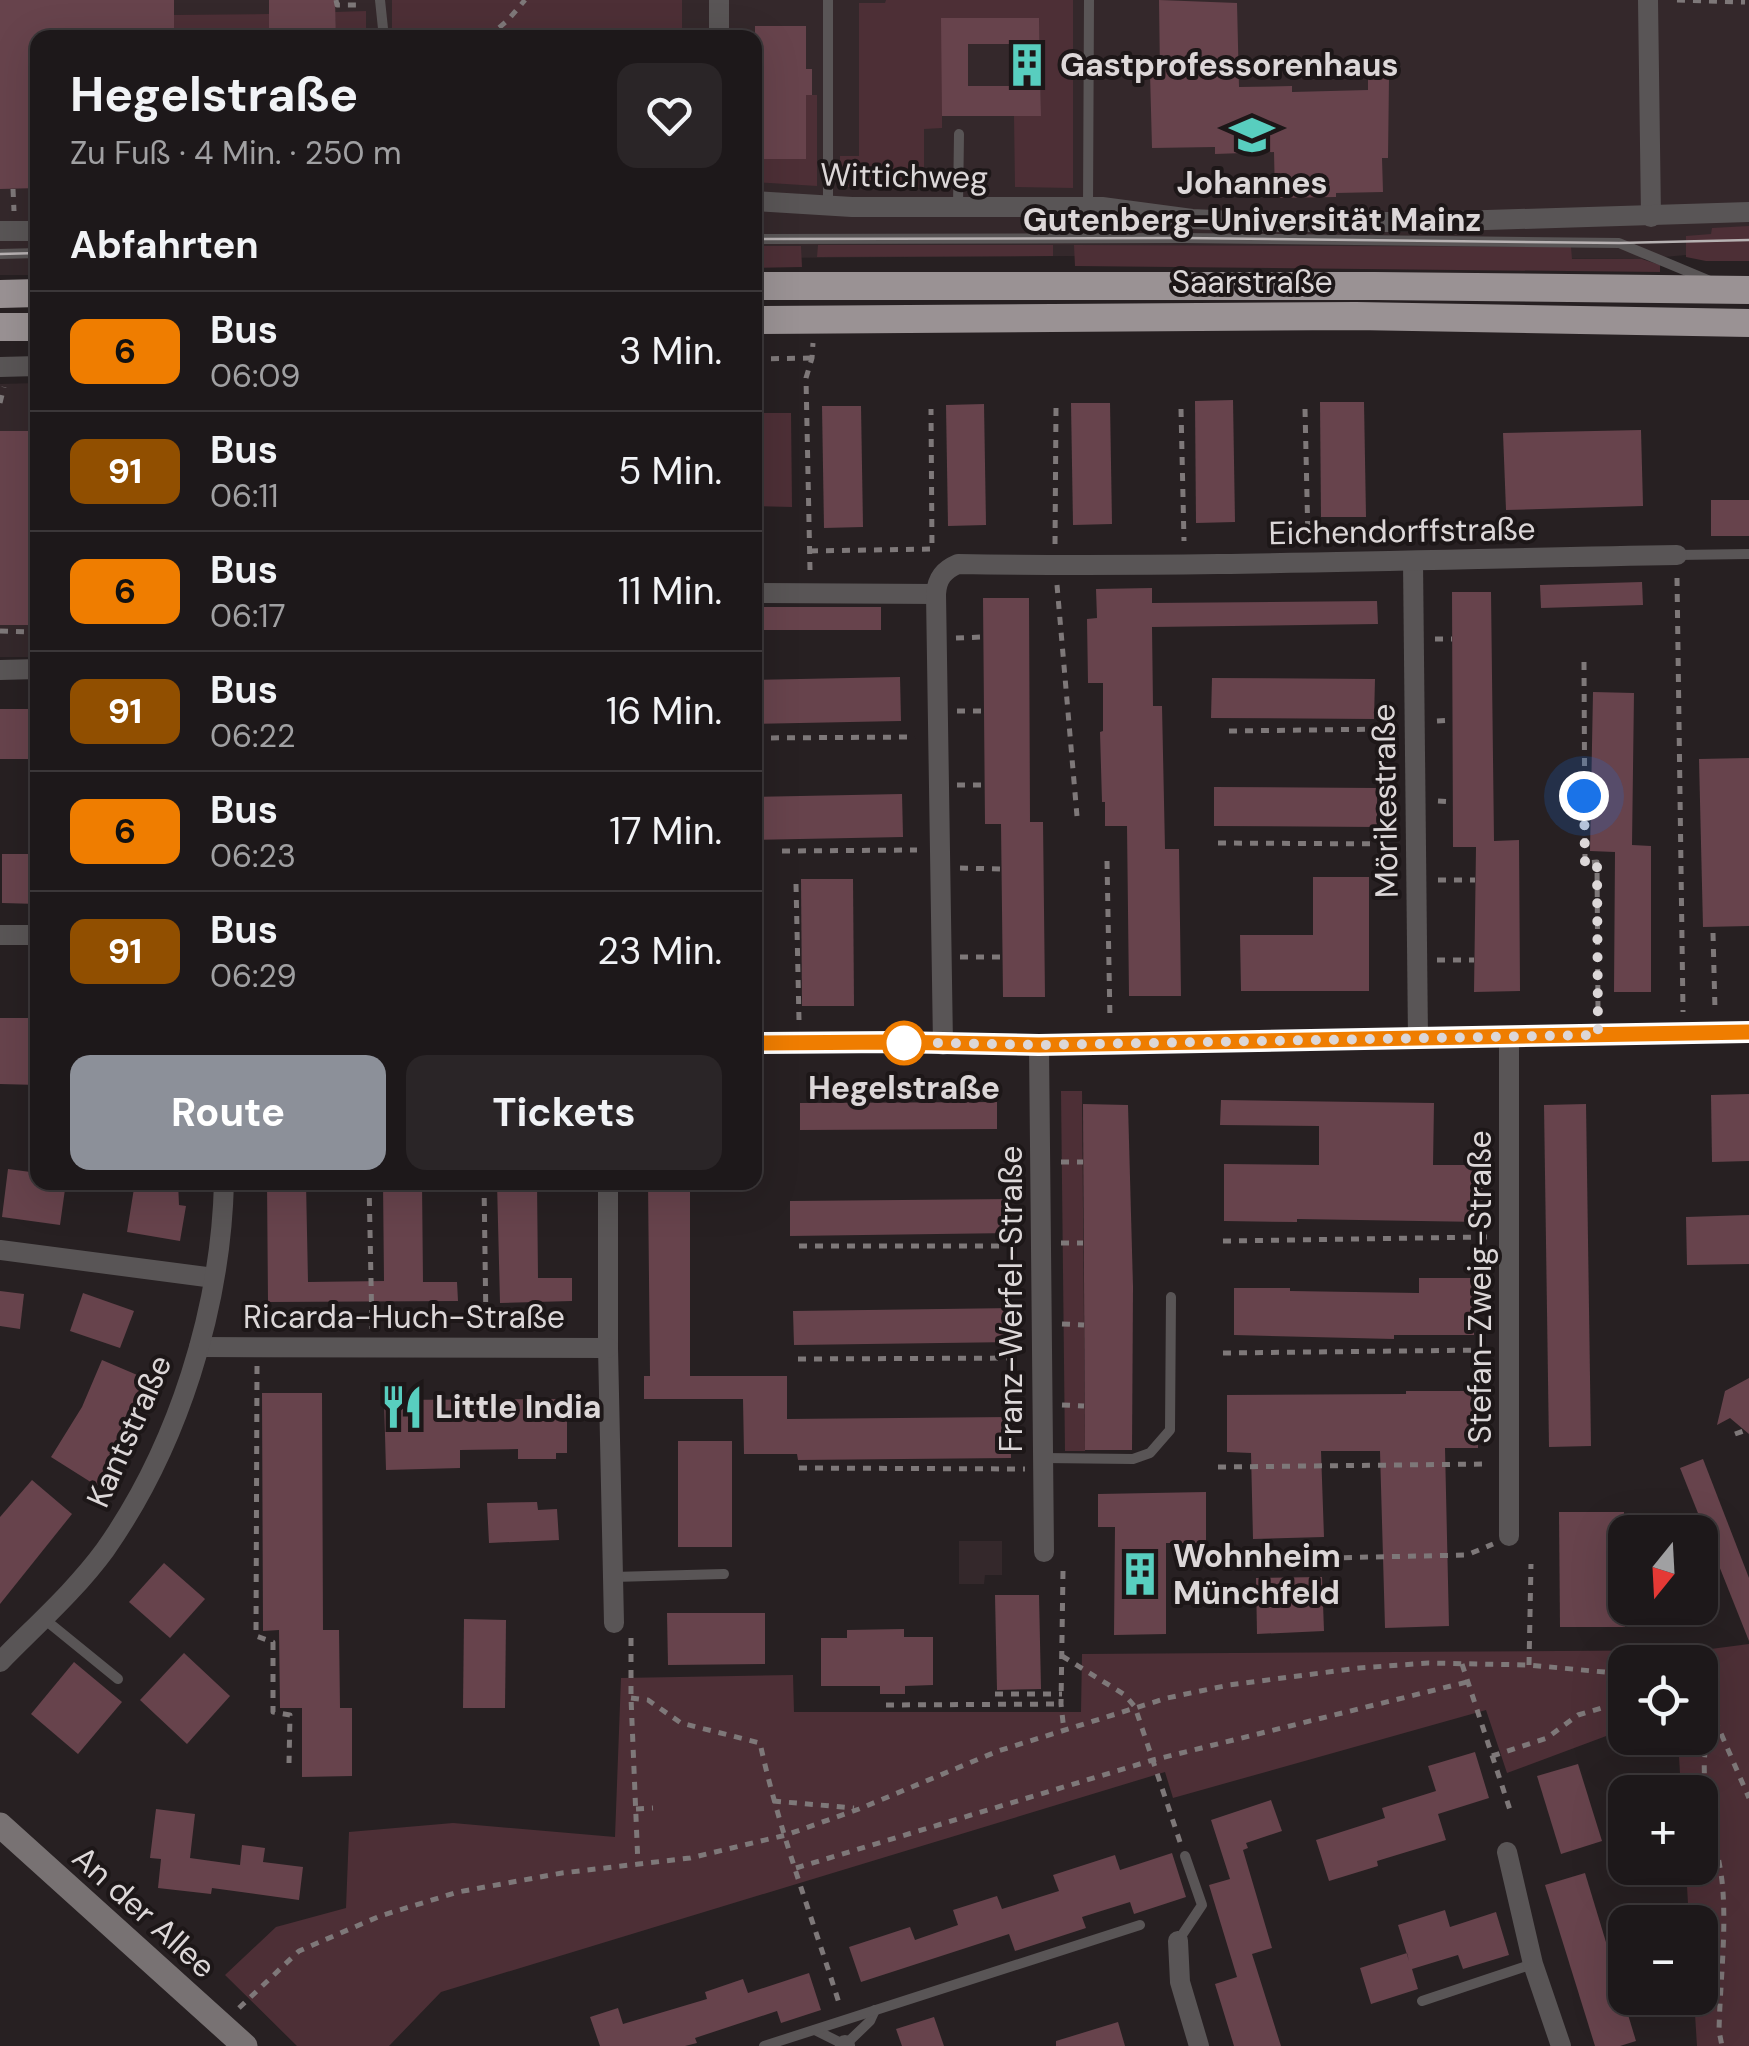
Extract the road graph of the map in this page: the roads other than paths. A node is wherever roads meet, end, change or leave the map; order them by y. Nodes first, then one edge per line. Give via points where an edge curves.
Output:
1 (719, 0) edge
2 (828, 0) edge
3 (1089, 0) edge
4 (1648, 0) edge
5 (375, 2) edge
6 (382, 30) edge
7 (719, 30) edge
8 (959, 134) dead end
9 (762, 201) edge
10 (828, 206) junction
11 (958, 207) junction
12 (1088, 208) junction
13 (1749, 212) edge
14 (1651, 217) junction
15 (30, 230) edge
16 (0, 231) edge
17 (762, 239) edge
18 (30, 253) edge
19 (0, 254) edge
20 (762, 286) edge
21 (1741, 290) edge
22 (30, 293) edge
23 (0, 294) edge
24 (762, 320) edge
25 (1749, 324) edge
26 (0, 327) edge
27 (30, 327) edge
28 (30, 366) edge
29 (0, 367) edge
30 (1749, 554) edge
31 (1677, 555) joint
32 (1413, 562) junction
33 (762, 593) edge
34 (936, 594) junction
35 (30, 669) edge
36 (0, 670) edge
37 (30, 934) edge
38 (0, 935) edge
39 (1749, 1032) edge
40 (1509, 1037) junction
41 (1418, 1039) junction
42 (762, 1043) edge
43 (943, 1044) junction
44 (1039, 1045) junction
45 (224, 1190) edge
46 (608, 1190) edge
47 (0, 1250) edge
48 (214, 1278) junction
49 (1171, 1297) dead end
50 (199, 1346) junction
51 (608, 1348) junction
52 (1043, 1463) junction
53 (1509, 1536) road end
54 (1044, 1552) dead end
55 (724, 1574) dead end
56 (612, 1577) junction
57 (43, 1618) junction
58 (614, 1623) road end
59 (0, 1662) edge
60 (118, 1679) dead end
61 (0, 1825) edge
62 (1507, 1852) dead end
63 (1185, 1856) road end
64 (1140, 1924) dead end
65 (1178, 1941) joint
66 (1533, 1964) junction
67 (1422, 2001) dead end
68 (875, 2010) junction
69 (815, 2030) junction
70 (244, 2046) edge
71 (764, 2046) edge
72 (845, 2046) edge
73 (1199, 2046) edge
74 (1560, 2046) edge

1 - 7 street
2 - 10 lane
3 - 12 lane
4 - 14 street
5 - 6 lane
8 - 11 lane
9 - 10 street, Wittichweg
10 - 11 street, Wittichweg
11 - 12 street, Wittichweg
12 - 14 street, Wittichweg via 1260,222
13 - 14 street, Wittichweg
15 - 16 street
17 - 21 lane, Saarstraße via 1619,243
18 - 19 lane
20 - 21 highway, Saarstraße
22 - 23 highway
24 - 25 highway, Saarstraße via 1356,316
26 - 27 highway
28 - 29 street
30 - 31 lane, Eichendorffstraße
31 - 32 street, Eichendorffstraße
32 - 34 street, Eichendorffstraße via 958,564 942,574
32 - 41 street, Mörikestraße
33 - 34 street
34 - 43 street
35 - 36 street
37 - 38 street
39 - 40 street
40 - 41 street
40 - 53 street, Stefan-Zweig-Straße
41 - 44 street
42 - 43 street
43 - 44 street
44 - 52 street, Franz-Werfel-Straße
45 - 48 street, Kantstraße
46 - 51 street, Ricarda-Huch-Straße
47 - 48 street
48 - 50 street, Kantstraße
49 - 52 lane via 1170,1430 1150,1454 1133,1460
50 - 51 street, Ricarda-Huch-Straße
50 - 57 street, Kantstraße via 180,1406 126,1516 104,1552
51 - 56 street, Ricarda-Huch-Straße
52 - 54 street, Franz-Werfel-Straße
55 - 56 lane
56 - 58 street, Ricarda-Huch-Straße
57 - 59 street, Kantstraße
57 - 60 lane
61 - 70 main road, An der Allee
62 - 66 street
63 - 65 lane via 1202,1905
64 - 68 lane
65 - 73 street via 1180,1982
66 - 67 lane
66 - 74 street
68 - 69 lane
68 - 72 lane
69 - 71 lane
69 - 72 lane

